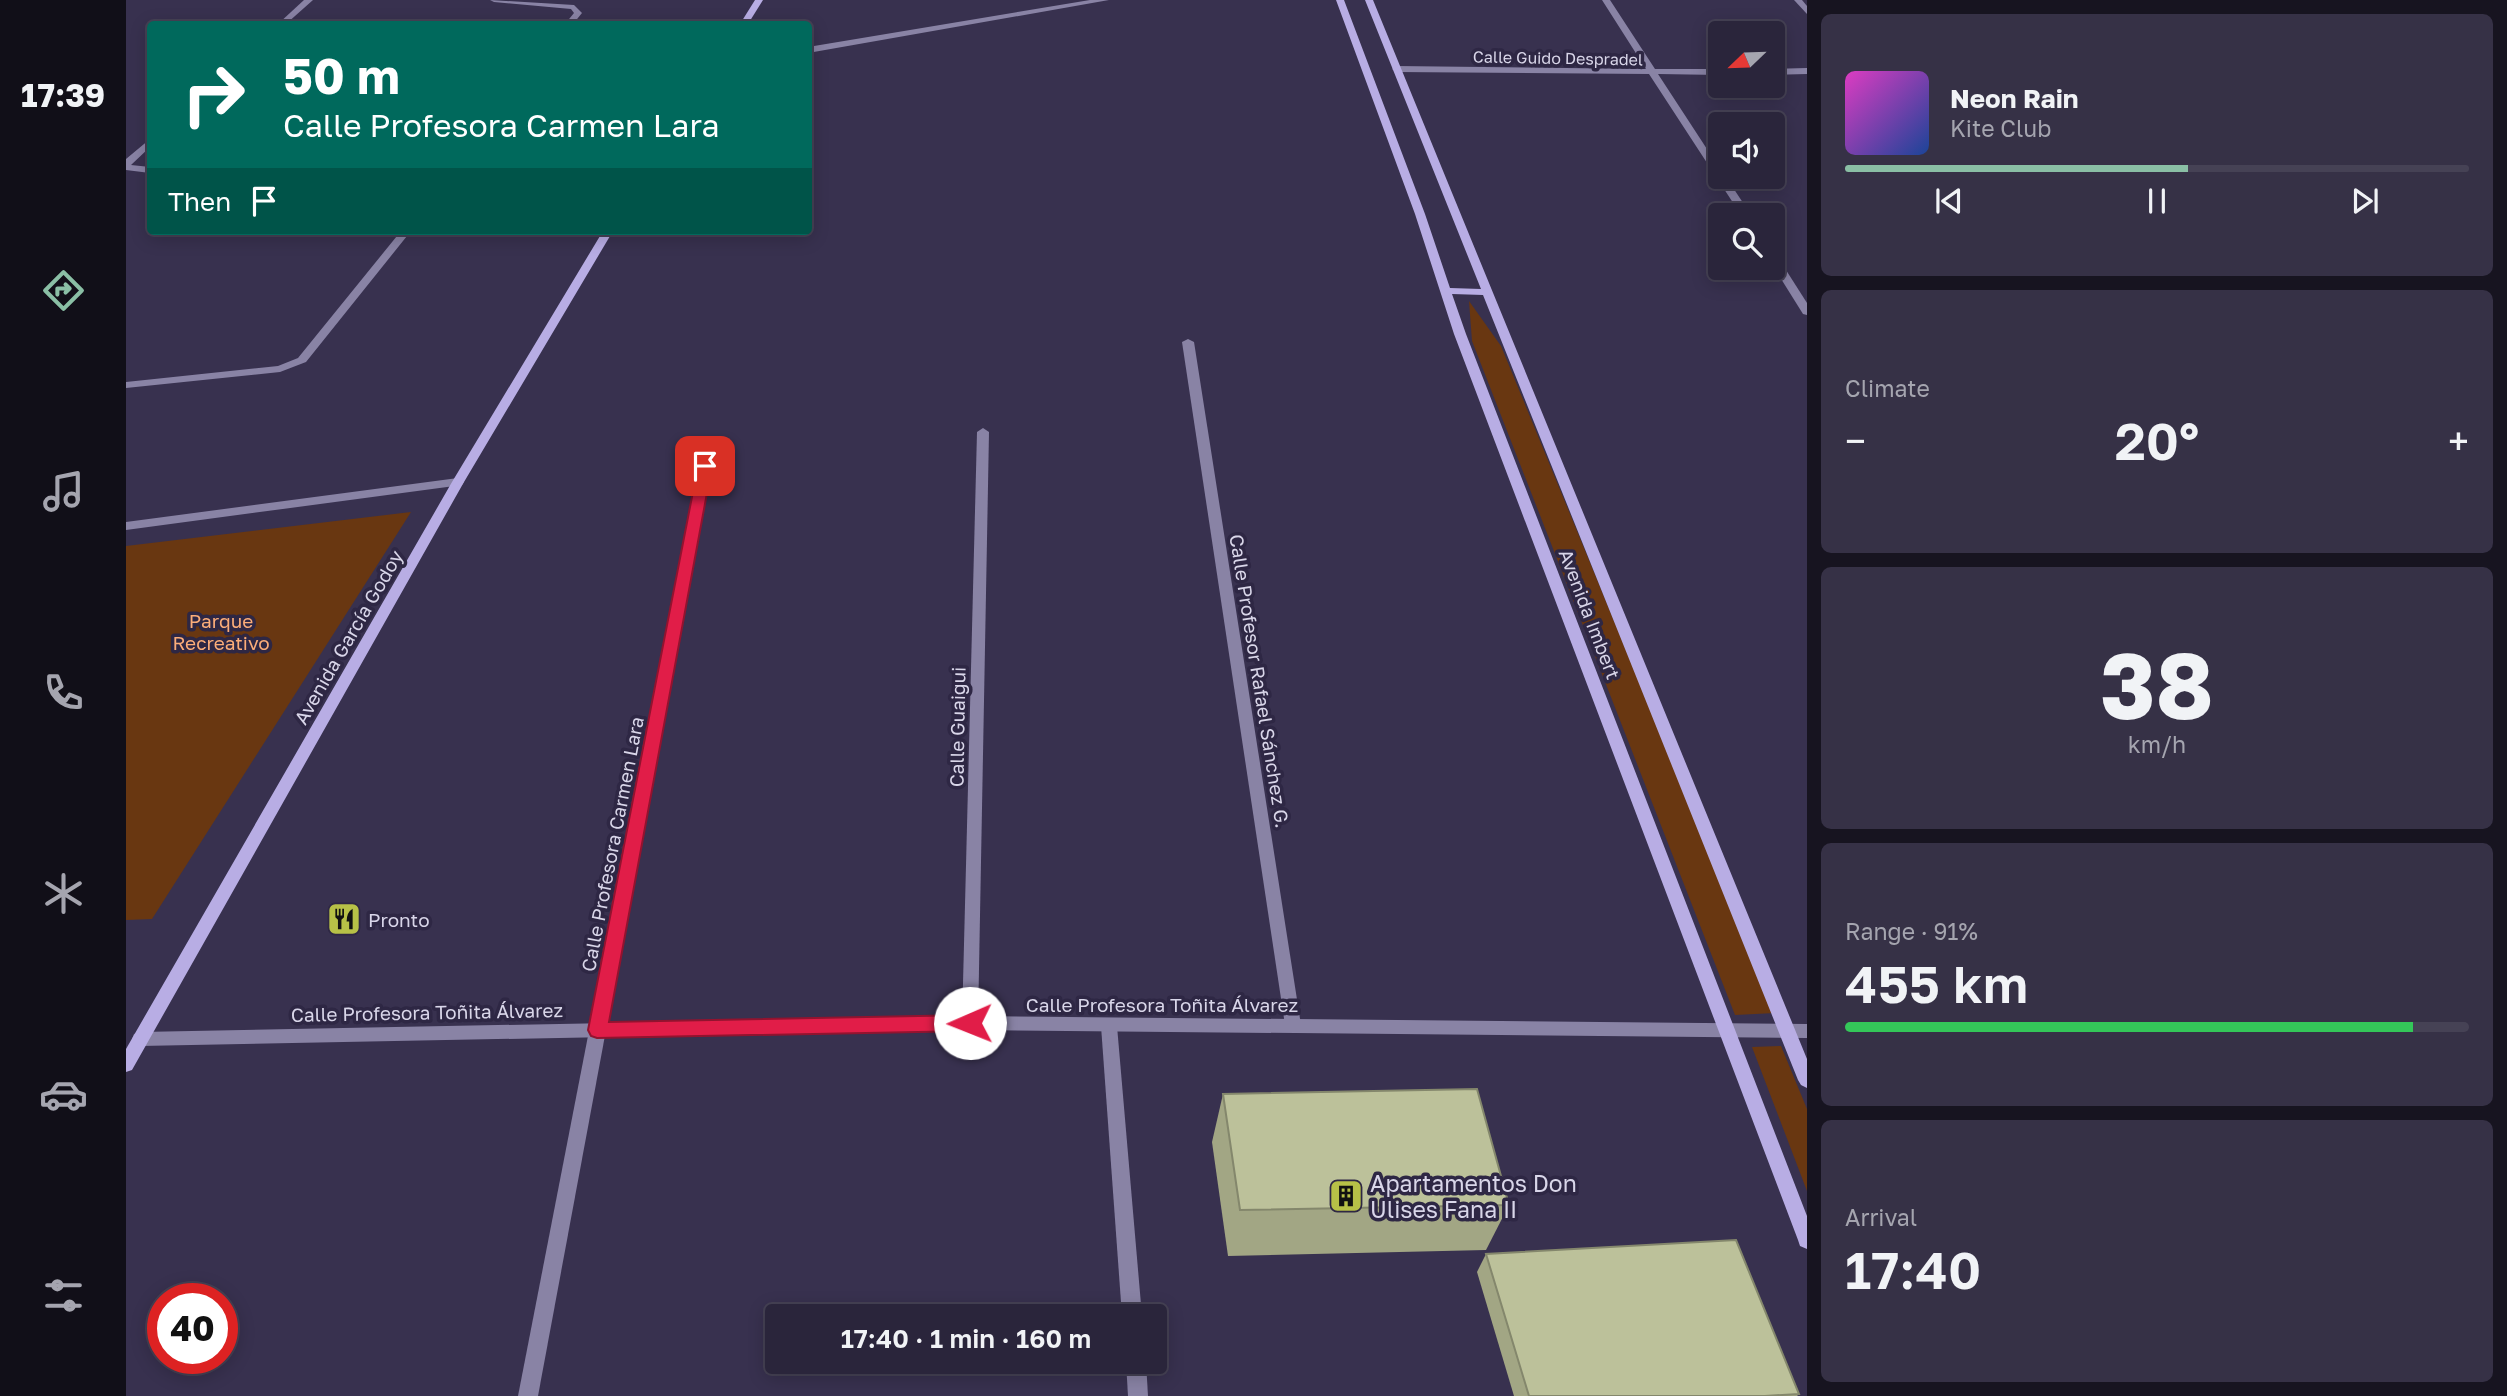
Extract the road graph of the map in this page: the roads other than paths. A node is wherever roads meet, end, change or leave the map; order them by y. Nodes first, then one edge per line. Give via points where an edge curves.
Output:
1 (309, 0) edge
2 (494, 0) edge
3 (759, 0) edge
4 (1105, 0) edge
5 (1340, 0) edge
6 (1369, 0) edge
7 (1606, 0) edge
8 (1798, 0) edge
9 (1091, 1) edge
10 (1807, 11) edge
11 (285, 21) edge
12 (571, 21) edge
13 (746, 21) edge
14 (812, 49) edge
15 (1396, 69) junction
16 (1807, 71) edge
17 (1708, 72) edge
18 (1785, 72) edge
19 (1652, 73) junction
20 (147, 145) edge
21 (1708, 157) edge
22 (126, 166) edge
23 (147, 170) edge
24 (403, 235) edge
25 (606, 235) edge
26 (1785, 277) edge
27 (1445, 291) junction
28 (1487, 292) junction
29 (1807, 313) edge
30 (1188, 342) dead end
31 (126, 385) edge
32 (983, 432) dead end
33 (705, 466) dead end
34 (458, 482) junction
35 (126, 526) edge
36 (970, 1023) junction
37 (1293, 1025) junction
38 (1109, 1026) junction
39 (597, 1030) junction
40 (1728, 1030) junction
41 (1786, 1031) junction
42 (1807, 1031) edge
43 (140, 1039) junction
44 (126, 1065) edge
45 (1807, 1080) edge
46 (1807, 1240) edge
47 (1131, 1304) edge
48 (1137, 1374) edge
49 (528, 1396) edge
50 (1138, 1396) edge

1 - 11 street
2 - 12 street via 574,7 578,13
3 - 13 main road
4 - 9 street
5 - 27 main road, Avenida Imbert
6 - 15 main road, Avenida Imbert
7 - 19 street
8 - 10 street
9 - 14 street
15 - 19 street, Calle Guido Despradel
15 - 28 main road, Avenida Imbert
16 - 18 street
17 - 19 street, Calle Guido Despradel
19 - 21 street
20 - 22 street
22 - 23 street
24 - 31 street via 302,360 280,369
25 - 34 main road, Avenida García Godoy
26 - 29 street
27 - 28 main road
27 - 40 main road, Avenida Imbert
28 - 41 main road, Avenida Imbert
30 - 37 street, Calle Profesor Rafael Sánchez G.
32 - 36 street, Calle Guaigui
33 - 39 street, Calle Profesora Carmen Lara
34 - 35 street
34 - 43 main road, Avenida García Godoy
36 - 38 street, Calle Profesora Toñita Álvarez
36 - 39 street, Calle Profesora Toñita Álvarez
37 - 38 street, Calle Profesora Toñita Álvarez
37 - 40 street, Calle Profesora Toñita Álvarez
38 - 47 street
39 - 43 street, Calle Profesora Toñita Álvarez
39 - 49 street, Calle Profesora Carmen Lara
40 - 41 street, Calle Profesora Toñita Álvarez
40 - 46 main road, Avenida Imbert
41 - 42 street, Calle Profesora Toñita Álvarez
41 - 45 main road, Avenida Imbert
43 - 44 main road, Avenida García Godoy
48 - 50 street

